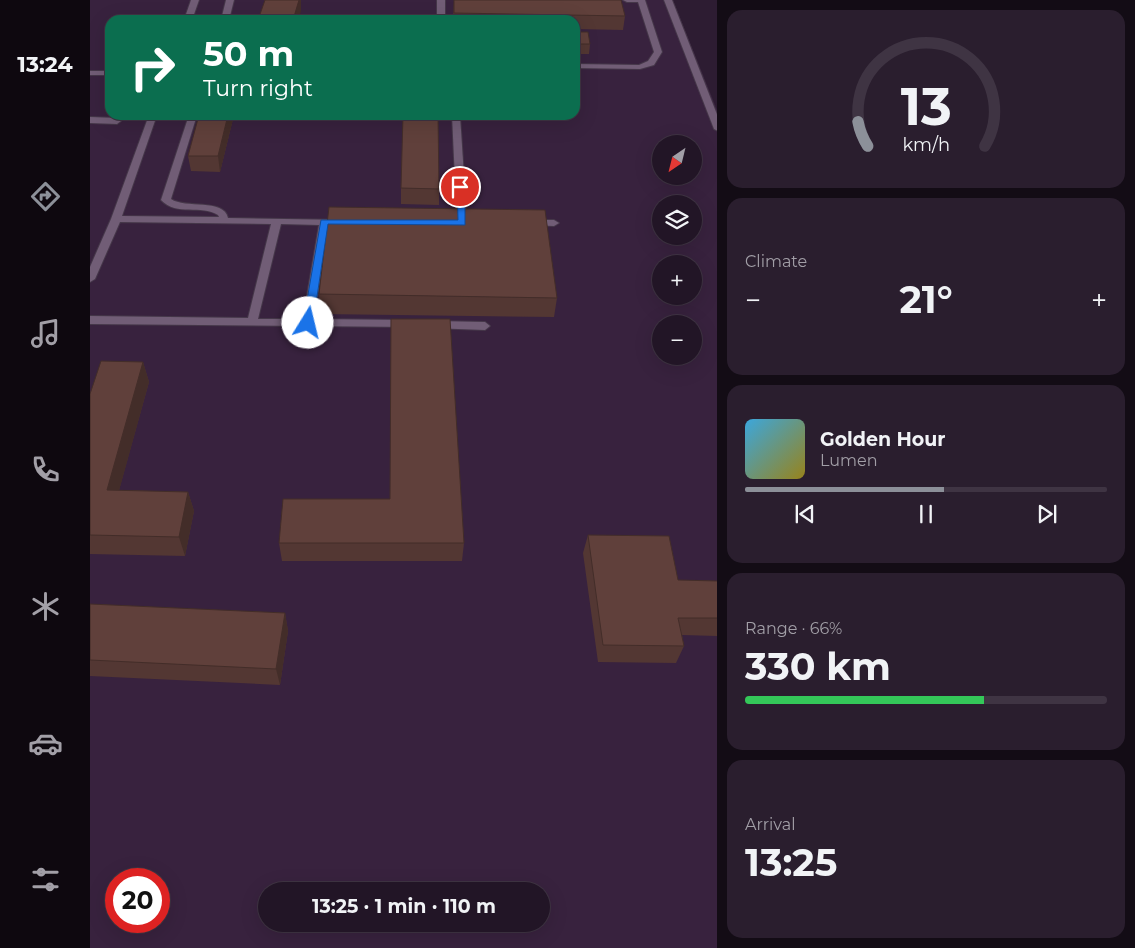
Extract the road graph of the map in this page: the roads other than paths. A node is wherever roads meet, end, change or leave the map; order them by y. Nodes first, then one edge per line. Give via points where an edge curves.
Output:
1 (195, 0) edge
2 (230, 0) edge
3 (441, 0) edge
4 (627, 0) edge
5 (641, 0) edge
6 (668, 0) edge
7 (190, 15) edge
8 (226, 15) edge
9 (440, 15) edge
10 (580, 66) edge
11 (90, 73) edge
12 (105, 73) edge
13 (90, 120) edge
14 (151, 120) edge
15 (191, 120) edge
16 (456, 120) edge
17 (117, 121) dead end
18 (717, 126) edge
19 (116, 219) junction
20 (224, 220) junction
21 (277, 221) junction
22 (324, 221) junction
23 (354, 222) edge
24 (462, 223) edge
25 (517, 223) edge
26 (554, 224) dead end
27 (90, 276) edge
28 (90, 320) edge
29 (252, 322) junction
30 (308, 323) junction
31 (485, 326) dead end

1 - 7 street
2 - 8 street
3 - 9 street
4 - 5 street
5 - 10 street via 658,52 651,63 640,67
6 - 18 street
11 - 12 street
13 - 17 street
14 - 19 street
15 - 20 street via 166,200 180,207 214,208 223,214
16 - 24 street
19 - 20 street
19 - 27 street
20 - 21 street
21 - 22 street
21 - 29 street
22 - 23 street
22 - 30 street
25 - 26 street
28 - 29 street
29 - 30 street
30 - 31 street

